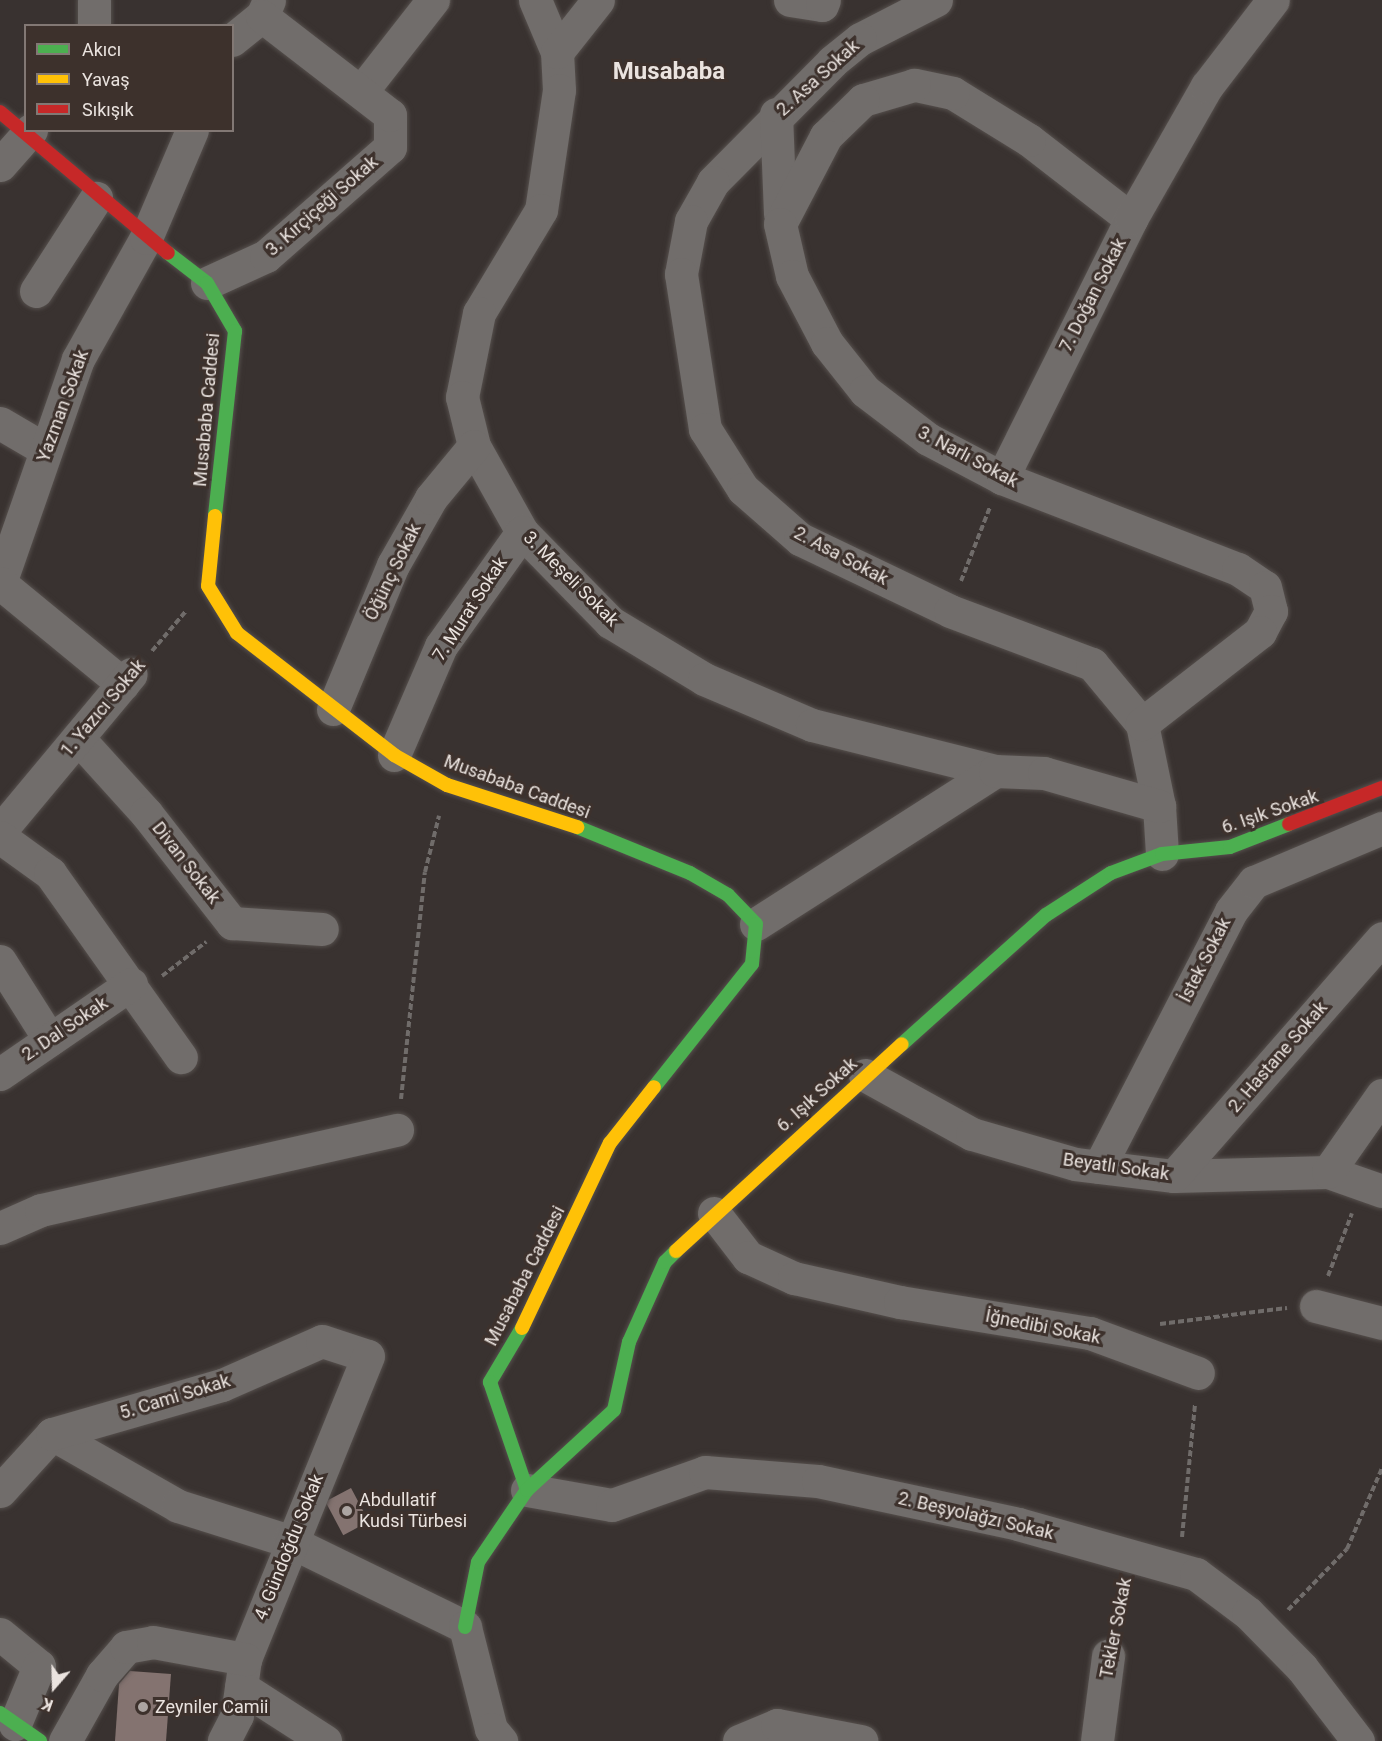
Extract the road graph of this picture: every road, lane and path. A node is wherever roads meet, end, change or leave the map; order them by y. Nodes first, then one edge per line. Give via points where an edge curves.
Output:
1 (94, 0) edge
2 (434, 0) edge
3 (535, 0) edge
4 (598, 0) edge
5 (790, 0) edge
6 (936, 0) edge
7 (823, 3) edge
8 (1259, 4) edge
9 (265, 8) edge
10 (94, 24) edge
11 (234, 38) edge
12 (557, 52) junction
13 (361, 92) junction
14 (0, 112) edge
15 (776, 114) junction
16 (24, 132) edge
17 (191, 132) edge
18 (27, 134) edge
19 (0, 165) edge
20 (96, 198) junction
21 (1131, 219) junction
22 (780, 224) junction
23 (146, 238) junction
24 (207, 283) junction
25 (36, 291) dead end
26 (0, 423) edge
27 (474, 447) junction
28 (46, 450) junction
29 (1002, 478) junction
30 (522, 532) junction
31 (0, 583) edge
32 (208, 586) junction
33 (950, 611) junction
34 (127, 679) junction
35 (333, 709) junction
36 (1142, 724) junction
37 (78, 738) junction
38 (394, 755) junction
39 (995, 771) junction
40 (447, 785) junction
41 (1382, 788) edge
42 (1159, 806) junction
43 (1382, 828) edge
44 (0, 831) edge
45 (0, 837) edge
46 (1162, 854) junction
47 (232, 923) junction
48 (756, 924) junction
49 (322, 928) dead end
50 (1382, 938) edge
51 (0, 961) edge
52 (134, 989) junction
53 (50, 1040) junction
54 (181, 1057) dead end
55 (0, 1074) edge
56 (866, 1075) junction
57 (1382, 1095) edge
58 (397, 1130) joint
59 (1099, 1167) junction
60 (1328, 1172) junction
61 (1174, 1176) junction
62 (1372, 1188) edge
63 (714, 1213) junction
64 (0, 1228) edge
65 (1316, 1306) junction
66 (1382, 1323) edge
67 (1147, 1326) dead end
68 (368, 1356) joint
69 (1198, 1373) joint
70 (52, 1434) junction
71 (1382, 1468) edge
72 (0, 1491) edge
73 (527, 1491) junction
74 (289, 1541) junction
75 (1179, 1569) junction
76 (1125, 1578) dead end
77 (465, 1627) junction
78 (1265, 1630) junction
79 (0, 1634) edge
80 (1108, 1656) joint
81 (243, 1673) junction
82 (18, 1726) edge
83 (491, 1737) edge
84 (64, 1741) edge
85 (224, 1741) edge
86 (325, 1741) edge
87 (739, 1741) edge
88 (861, 1741) edge
89 (1097, 1741) edge
90 (1358, 1741) edge

1 - 10 street
2 - 13 street
3 - 12 street, 3. Meşeli Sokak
4 - 12 street
5 - 7 street
6 - 15 street, 2. Asa Sokak via 860,39
8 - 21 street, 7. Doğan Sokak
9 - 11 street
9 - 13 street, 3. Kırçiçeği Sokak
12 - 27 street, 3. Meşeli Sokak via 559,90 541,210 477,323 462,397
13 - 24 street, 3. Kırçiçeği Sokak via 390,115 390,147 266,256
14 - 16 main road, Musababa Caddesi
15 - 22 street, 3. Narlı Sokak
15 - 33 street, 2. Asa Sokak via 713,182 691,221 681,274 705,429 743,489 800,539
17 - 23 street, Yazman Sokak
18 - 19 street
18 - 20 main road, Musababa Caddesi
20 - 23 main road, Musababa Caddesi
20 - 25 street
21 - 22 street via 1029,140 953,93 914,85 863,100 826,136
21 - 29 street, 7. Doğan Sokak
22 - 29 street, 3. Narlı Sokak via 792,276 827,344 865,391 928,439
23 - 24 main road, Musababa Caddesi
23 - 28 street, Yazman Sokak via 78,359
24 - 32 main road, Musababa Caddesi via 235,331
26 - 28 street
27 - 30 street, 3. Meşeli Sokak
27 - 35 street, Öğünç Sokak via 431,498 393,565
28 - 31 street, Yazman Sokak
29 - 33 path
29 - 36 street, 3. Narlı Sokak via 1238,569 1265,587 1271,611 1260,632
30 - 38 street, 7. Murat Sokak via 441,646
30 - 39 street, 3. Meşeli Sokak via 610,622 704,679 812,725
31 - 34 street
32 - 34 path, 1. Yazıcı Sokak
32 - 35 main road, Musababa Caddesi via 237,633
33 - 36 street, 2. Asa Sokak via 1092,663
34 - 37 street, 1. Yazıcı Sokak
35 - 38 main road, Musababa Caddesi
36 - 42 street, 2. Asa Sokak
37 - 44 street, 1. Yazıcı Sokak
37 - 47 street, Divan Sokak via 146,813
38 - 40 main road, Musababa Caddesi
39 - 42 street, 3. Meşeli Sokak via 1044,773
39 - 48 street
40 - 48 main road, Musababa Caddesi via 548,815 690,873 728,895
40 - 58 path via 425,872
41 - 46 main road, 6. Işık Sokak via 1230,847
42 - 46 street, 2. Asa Sokak
43 - 59 street, İstek Sokak via 1254,882 1231,910
45 - 52 street via 50,873
46 - 56 main road, 6. Işık Sokak via 1111,873 1046,915
47 - 49 street, Divan Sokak
47 - 52 path
48 - 73 main road, Musababa Caddesi via 752,964 610,1143 533,1309 490,1382
50 - 61 street, 2. Hastane Sokak
51 - 53 street
52 - 53 street, 2. Dal Sokak
52 - 54 street
53 - 55 street, 2. Dal Sokak
56 - 59 street, Beyatlı Sokak via 972,1134
56 - 63 main road, 6. Işık Sokak
57 - 60 street
58 - 64 street via 41,1209
59 - 61 street, Beyatlı Sokak
60 - 61 street, Beyatlı Sokak
60 - 62 street, Beyatlı Sokak
62 - 65 path
63 - 69 street, İğnedibi Sokak via 748,1257 794,1278 900,1302 1090,1333
63 - 73 main road, 6. Işık Sokak via 665,1262 629,1342 614,1410
65 - 66 street
65 - 67 path
68 - 70 street, 5. Cami Sokak via 322,1341 222,1385
68 - 74 street, 4. Gündoğdu Sokak
69 - 75 path
70 - 72 street
70 - 74 street via 178,1506
71 - 78 path via 1347,1549
73 - 75 street, 2. Beşyolağzı Sokak via 612,1505 705,1472 818,1481 1018,1524
73 - 77 main road, 6. Işık Sokak via 478,1562
74 - 77 street
74 - 81 street, 4. Gündoğdu Sokak
75 - 78 street, 2. Beşyolağzı Sokak via 1197,1574
76 - 80 path, Tekler Sokak
77 - 83 street
78 - 90 street, 2. Beşyolağzı Sokak
79 - 82 street via 39,1666
80 - 89 street, Tekler Sokak
81 - 84 street via 153,1642 126,1647 102,1675
81 - 85 street, 4. Gündoğdu Sokak via 237,1715
81 - 86 street
87 - 88 street via 777,1725

